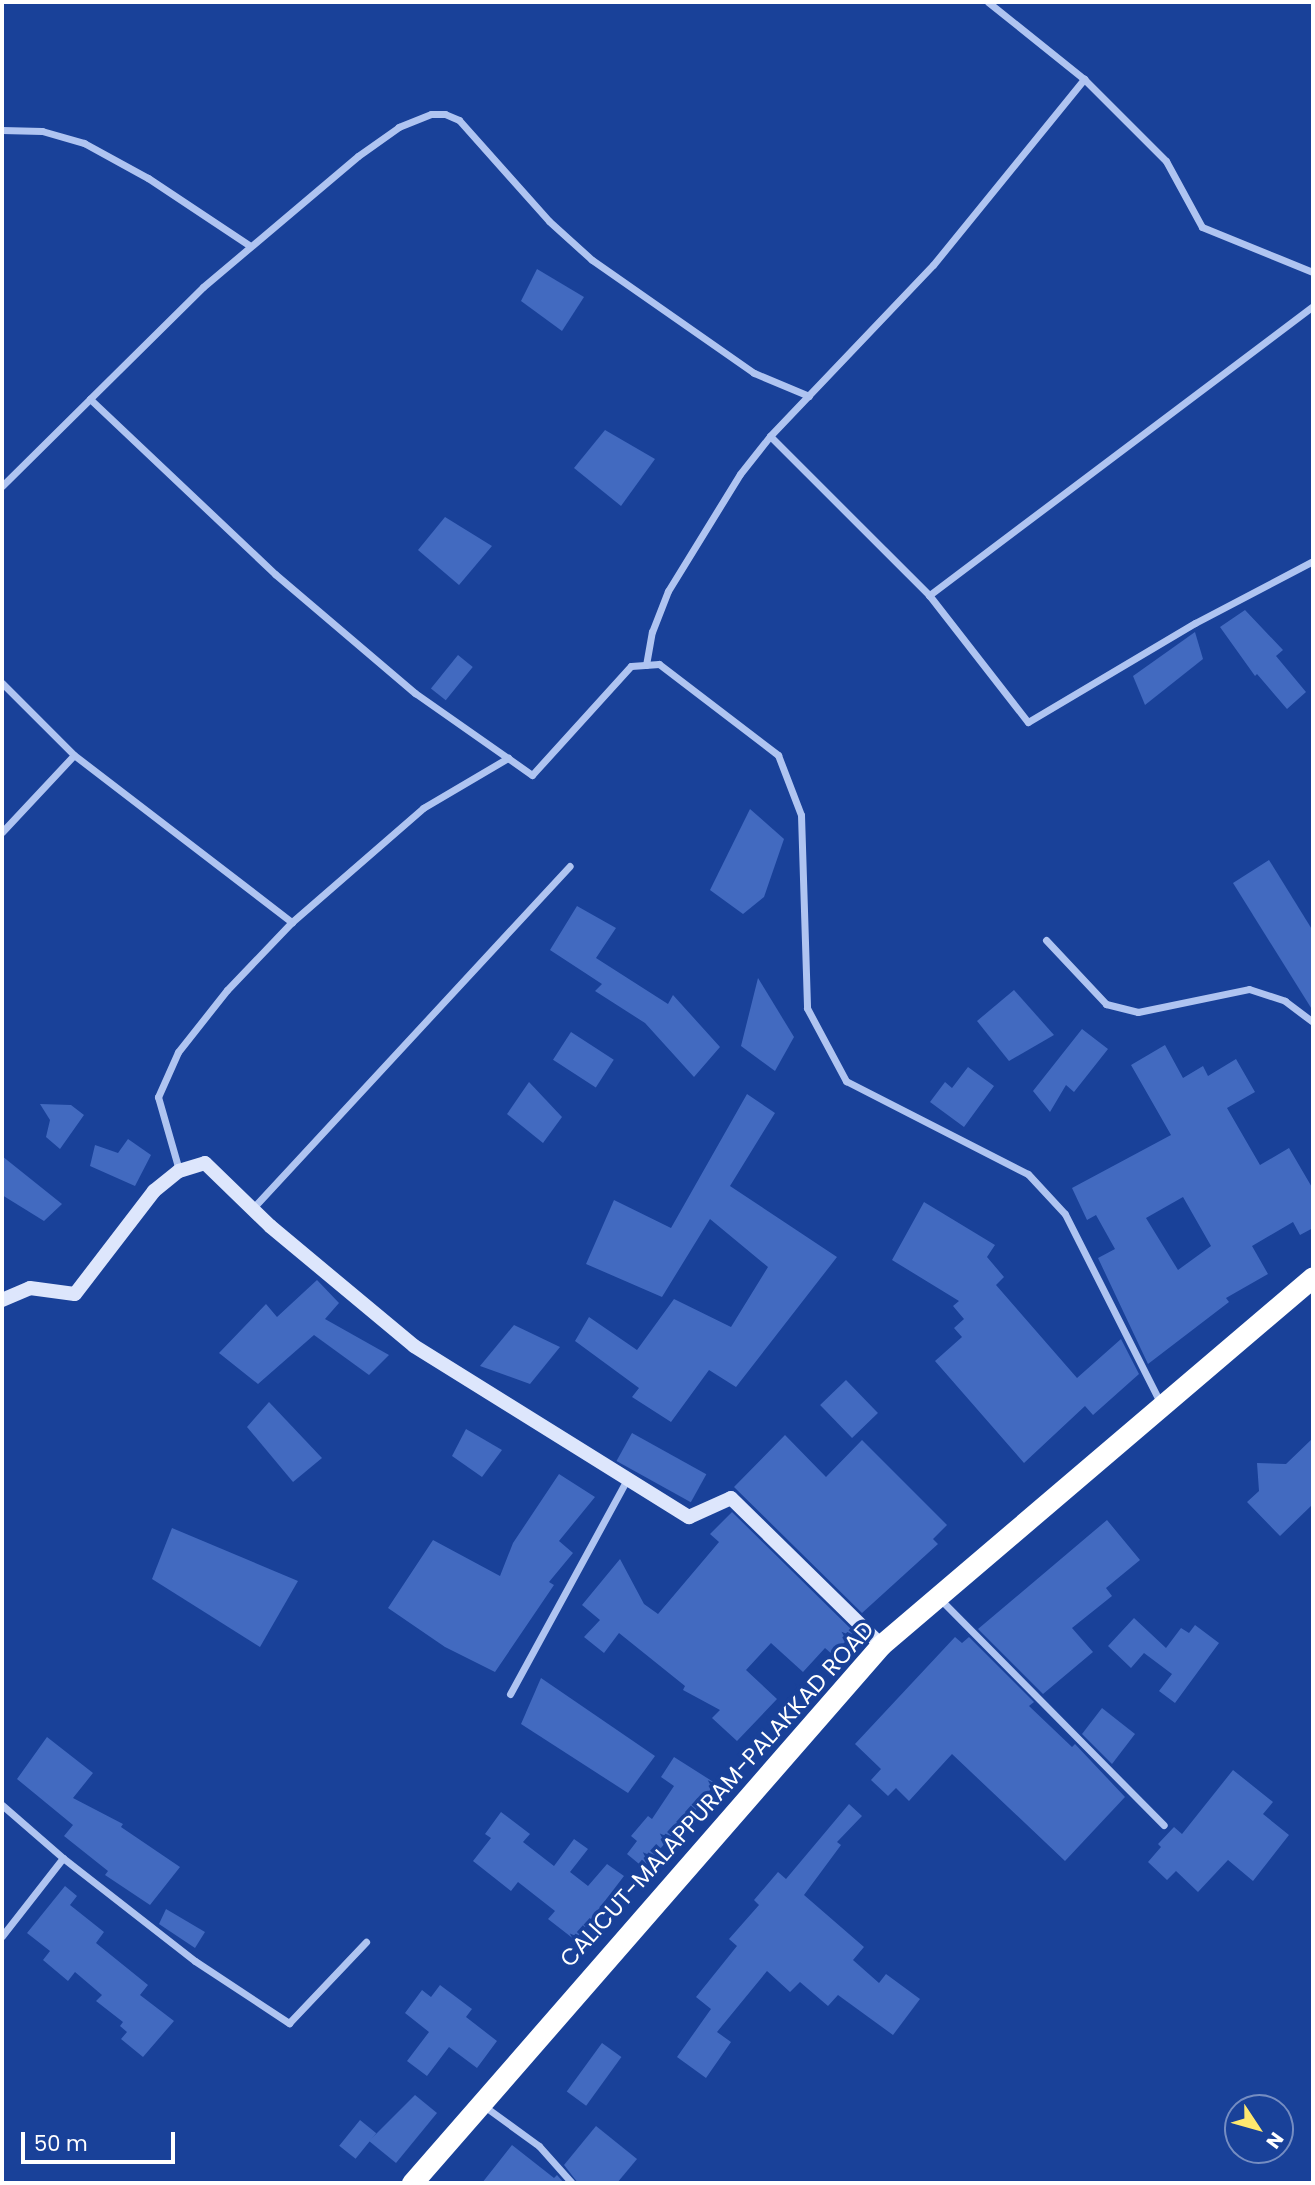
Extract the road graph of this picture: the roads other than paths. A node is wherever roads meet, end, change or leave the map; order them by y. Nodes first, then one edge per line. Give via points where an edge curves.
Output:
1 (988, 2) edge
2 (1084, 79) junction
3 (2, 130) edge
4 (249, 245) junction
5 (1313, 272) edge
6 (1313, 306) edge
7 (809, 396) junction
8 (90, 399) junction
9 (770, 436) junction
10 (2, 486) edge
11 (1313, 561) edge
12 (929, 595) junction
13 (646, 665) junction
14 (2, 683) edge
15 (74, 755) junction
16 (508, 758) junction
17 (2, 832) edge
18 (570, 866) dead end
19 (292, 922) junction
20 (1046, 940) dead end
21 (1313, 1021) edge
22 (179, 1171) junction
23 (253, 1208) junction
24 (1313, 1277) edge
25 (2, 1300) edge
26 (1161, 1404) junction
27 (626, 1481) junction
28 (937, 1596) junction
29 (881, 1645) junction
30 (510, 1694) dead end
31 (2, 1805) edge
32 (1164, 1825) dead end
33 (63, 1858) junction
34 (2, 1936) edge
35 (366, 1942) dead end
36 (481, 2103) junction
37 (412, 2183) edge
38 (572, 2183) edge

1 - 2 street
2 - 5 street via 1166,161 1202,227
2 - 7 street via 933,265
3 - 4 street via 42,131 84,143 148,178
4 - 7 street via 399,127 431,114 445,114 458,120 549,221 592,260 754,373
4 - 8 street
6 - 12 street
7 - 9 street
8 - 10 street
8 - 16 street via 275,574 415,694
9 - 12 street
9 - 13 street via 740,474 668,591 652,632
11 - 12 street via 1117,667 1028,722
13 - 16 street via 631,666 532,775
13 - 26 street via 659,664 766,744 789,775 801,815 807,1008 846,1081 1028,1174 1065,1214
14 - 15 street
15 - 17 street
15 - 19 street
16 - 19 street via 423,808
18 - 23 street
19 - 22 street via 227,989 178,1052 158,1097
20 - 21 street via 1106,1003 1138,1012 1249,989 1285,1001
22 - 23 street via 205,1163
22 - 25 street via 154,1191 75,1294 30,1288
23 - 27 street via 414,1346
24 - 26 highway, CALICUT-MALAPPURAM-PALAKKAD ROAD
26 - 28 highway, CALICUT-MALAPPURAM-PALAKKAD ROAD
27 - 29 street via 689,1517 731,1498
27 - 30 street
28 - 29 highway, CALICUT-MALAPPURAM-PALAKKAD ROAD
28 - 32 street
29 - 36 highway, CALICUT-MALAPPURAM-PALAKKAD ROAD
31 - 33 street
33 - 34 street
33 - 35 street via 195,1961 289,2023
36 - 37 highway, CALICUT-MALAPPURAM-PALAKKAD ROAD
36 - 38 street via 539,2146

